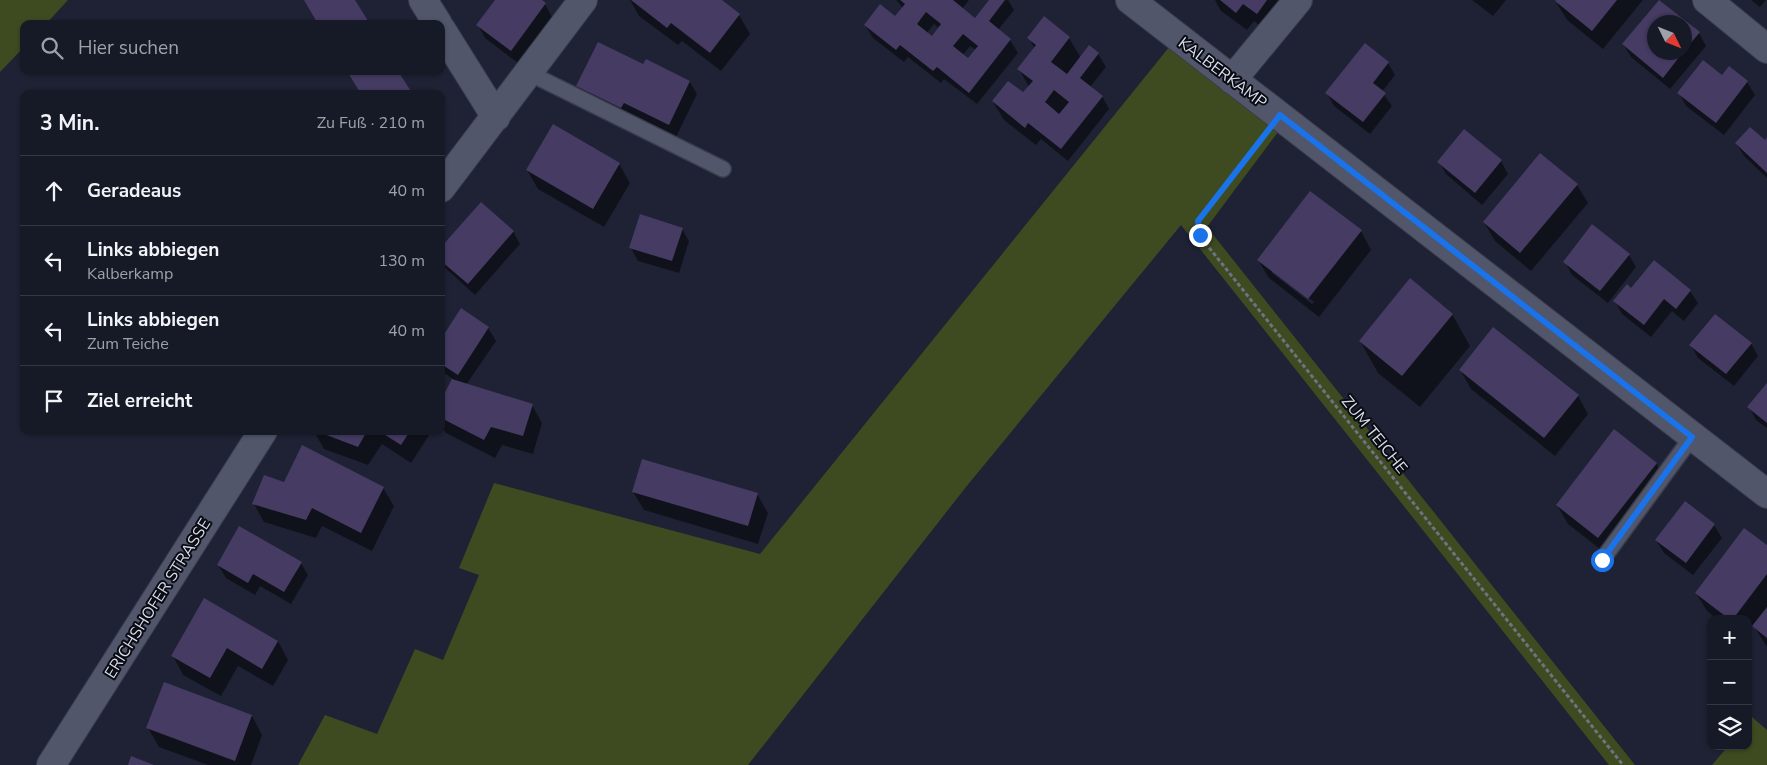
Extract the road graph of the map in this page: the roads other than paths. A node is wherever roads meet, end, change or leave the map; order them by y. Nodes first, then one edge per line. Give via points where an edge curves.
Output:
1 (423, 0) edge
2 (583, 0) edge
3 (1130, 0) edge
4 (1298, 0) edge
5 (1707, 0) edge
6 (436, 20) edge
7 (445, 35) edge
8 (1767, 49) edge
9 (529, 74) junction
10 (1232, 80) junction
11 (496, 118) junction
12 (723, 169) dead end
13 (445, 183) edge
14 (260, 435) edge
15 (1692, 437) junction
16 (1767, 494) edge
17 (1602, 560) dead end
18 (51, 765) edge

1 - 6 street
2 - 9 street
3 - 10 street, KALBERKAMP
4 - 10 street
5 - 8 street
7 - 11 street
9 - 11 street
9 - 12 lane
10 - 15 street, KALBERKAMP
11 - 13 street
14 - 18 street, ERICHSHOFER STRASSE
15 - 16 street, KALBERKAMP
15 - 17 lane

